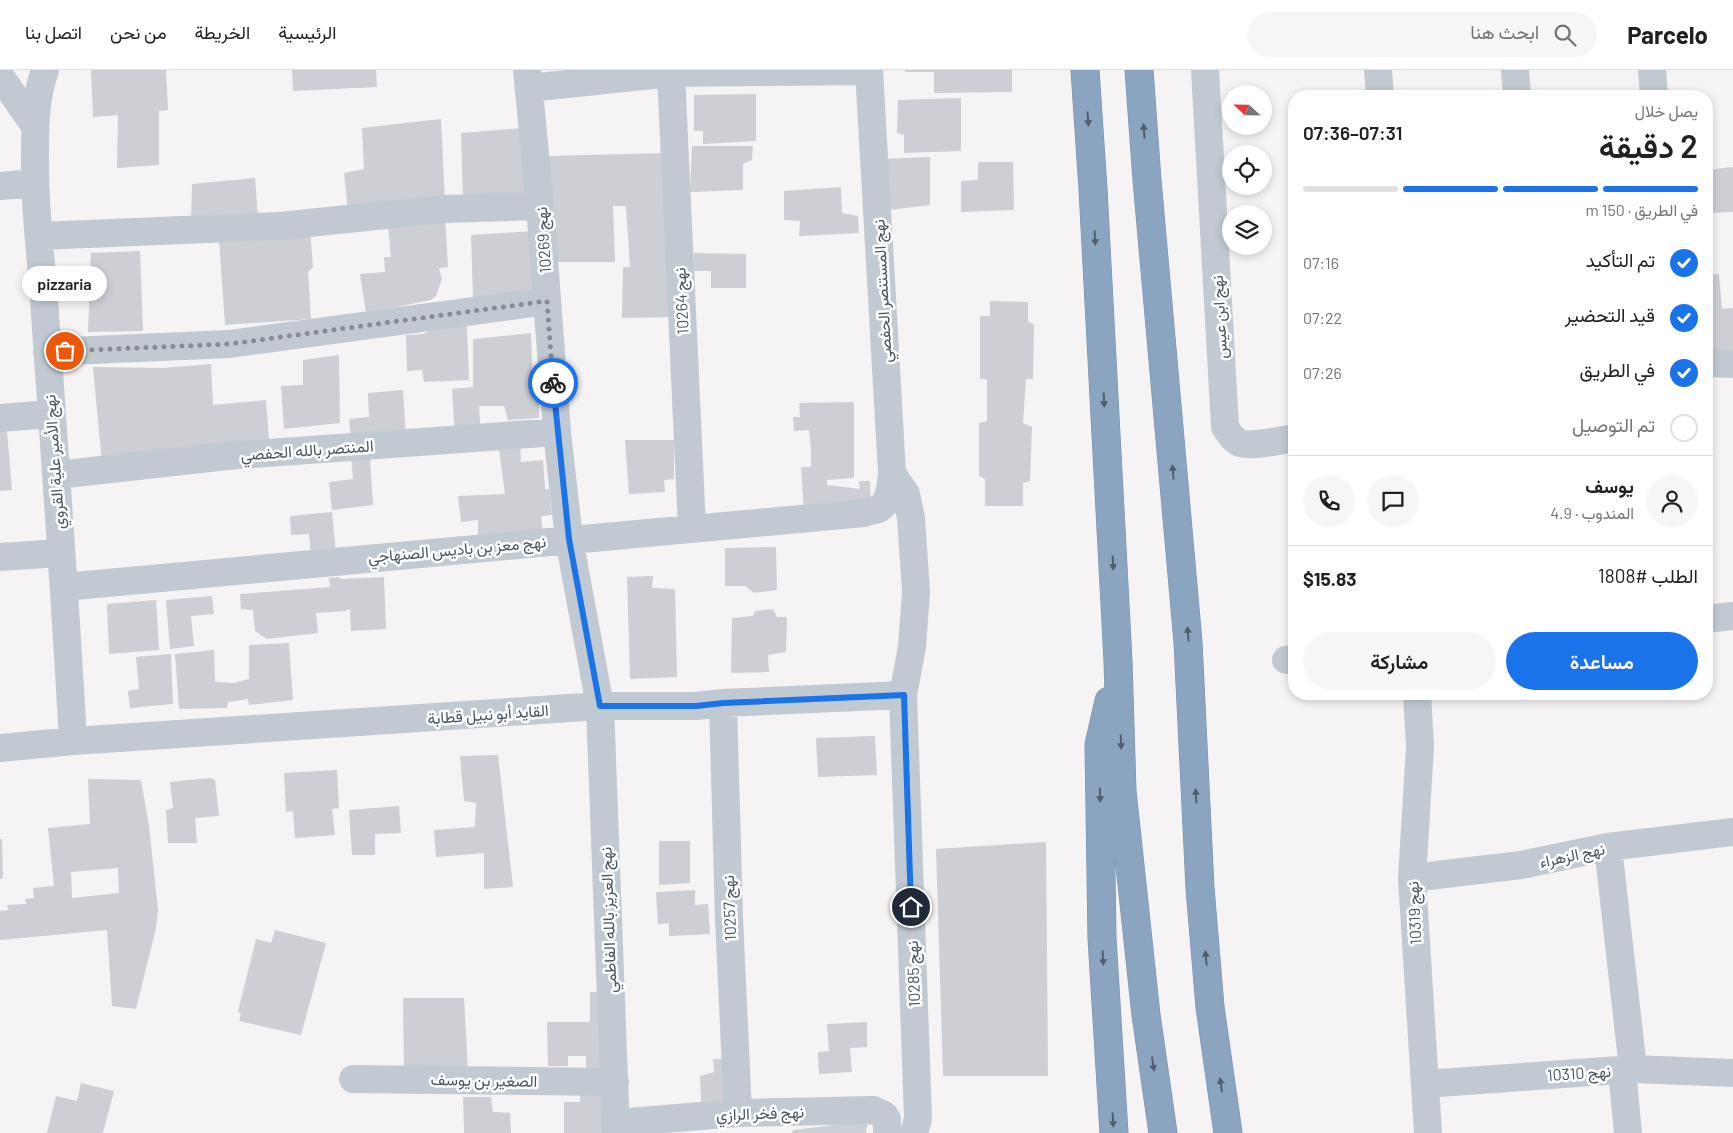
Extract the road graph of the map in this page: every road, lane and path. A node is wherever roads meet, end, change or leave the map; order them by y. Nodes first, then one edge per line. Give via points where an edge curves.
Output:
1 (45, 70) edge
2 (869, 70) edge
3 (1085, 70) edge
4 (1139, 70) edge
5 (1205, 70) edge
6 (1378, 70) edge
7 (1515, 70) edge
8 (1652, 70) edge
9 (671, 73) junction
10 (0, 76) edge
11 (528, 79) edge
12 (1380, 90) edge
13 (1517, 90) edge
14 (1654, 90) edge
15 (35, 126) junction
16 (35, 182) junction
17 (0, 186) edge
18 (540, 206) junction
19 (39, 236) junction
20 (547, 301) junction
21 (47, 352) junction
22 (1713, 363) edge
23 (1733, 364) edge
24 (50, 414) junction
25 (0, 418) edge
26 (557, 432) junction
27 (1288, 439) edge
28 (892, 473) junction
29 (57, 475) junction
30 (880, 508) joint
31 (692, 528) junction
32 (569, 539) junction
33 (60, 553) junction
34 (0, 557) edge
35 (64, 587) junction
36 (1733, 616) edge
37 (1713, 618) edge
38 (1118, 661) junction
39 (904, 695) junction
40 (1417, 700) edge
41 (723, 703) junction
42 (600, 706) junction
43 (73, 741) junction
44 (0, 748) edge
45 (1733, 832) edge
46 (1608, 847) junction
47 (1412, 878) junction
48 (1628, 1070) junction
49 (1733, 1073) edge
50 (353, 1079) dead end
51 (615, 1082) junction
52 (1425, 1084) junction
53 (738, 1113) junction
54 (616, 1128) edge
55 (887, 1133) edge
56 (914, 1133) edge
57 (1114, 1133) edge
58 (1163, 1133) edge
59 (1228, 1133) edge
60 (1428, 1133) edge
61 (1628, 1133) edge

1 - 15 street, نهج الأمير علية القروي
2 - 9 street
2 - 28 street, نهج المستنصر الحفصي
3 -> 38 highway
59 -> 4 highway via 1210,1007 1200,888 1188,642
5 - 27 street, نهج ابن عيس via 1225,427 1230,436 1240,443
6 - 12 street
7 - 13 street
8 - 14 street
9 - 11 street
9 - 31 street, نهج 10264
10 - 15 street
11 - 18 street, نهج 10269
15 - 16 street, نهج الأمير علية القروي
16 - 17 street
16 - 19 street, نهج الأمير علية القروي
18 - 19 street via 444,209 280,226
18 - 20 street, نهج 10269
19 - 21 street, نهج الأمير علية القروي
20 - 21 street via 229,344
20 - 26 street, نهج 10269
21 - 24 street, نهج الأمير علية القروي
22 - 23 street
24 - 25 street
24 - 29 street, نهج الأمير علية القروي
26 - 29 street, المنتصر بالله الحفصي via 227,456
26 - 32 street, نهج 10269
28 - 30 street, نهج المستنصر الحفصي via 888,498
28 - 39 street, نهج 10285 via 906,494 916,592
29 - 33 street, نهج الأمير علية القروي
30 - 31 street, نهج معز بن باديس الصنهاجي via 864,513
31 - 32 street, نهج معز بن باديس الصنهاجي
32 - 35 street, نهج معز بن باديس الصنهاجي
32 - 42 street, نهج 10269
33 - 34 street
33 - 35 street, نهج الأمير علية القروي
35 - 43 street, نهج الأمير علية القروي
36 - 37 street
38 -> 57 highway via 1099,745 1102,938
38 -> 58 highway via 1122,791 1146,1015
39 - 41 street, القايد أبو نبيل قطابة
39 - 56 street, نهج 10285 via 918,1119
40 - 47 street, نهج 10319 via 1420,746
41 - 42 street, القايد أبو نبيل قطابة
41 - 53 street, نهج 10257
42 - 43 street, القايد أبو نبيل قطابة
42 - 51 street, نهج العزيز بالله الفاطمي
43 - 44 street, القايد أبو نبيل قطابة
45 - 46 street, نهج الزهراء
46 - 47 street, نهج الزهراء via 1521,865
46 - 48 street
47 - 52 street, نهج 10319
48 - 49 street, نهج 10310
48 - 52 street, نهج 10310
48 - 61 street
50 - 51 street, الصغير بن يوسف
51 - 54 street, نهج العزيز بالله الفاطمي
52 - 60 street, نهج 10319
53 - 54 street, نهج فخر الرازي
53 - 55 street, نهج فخر الرازي via 873,1110 887,1119

